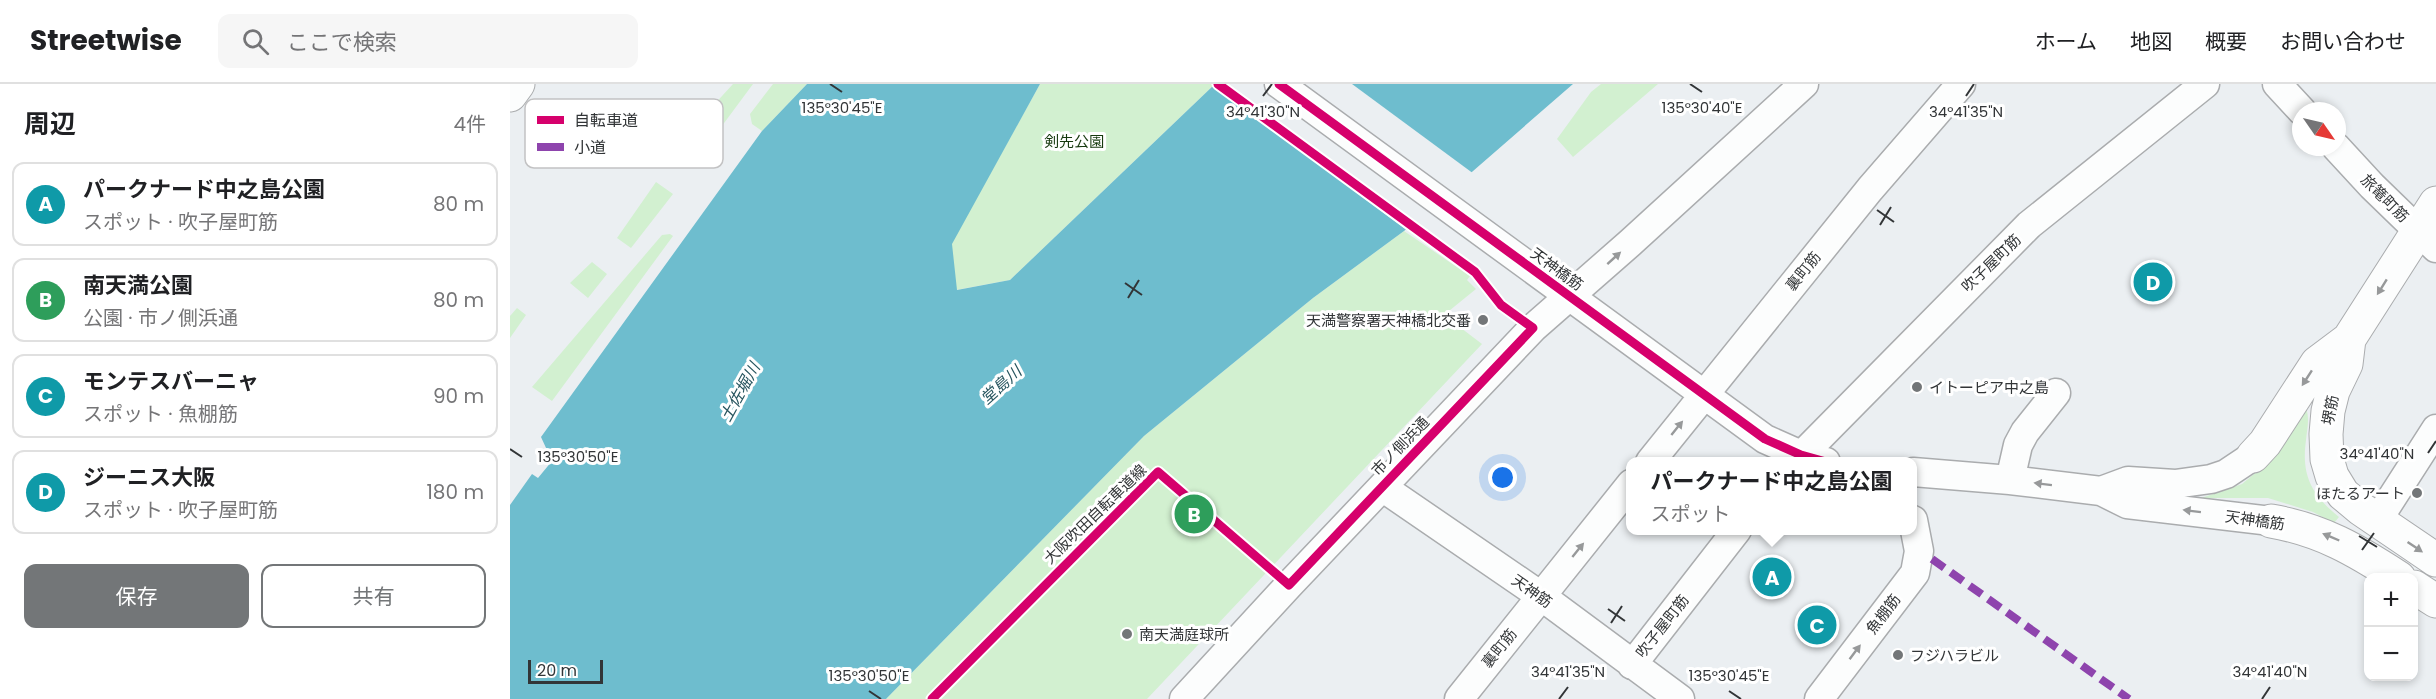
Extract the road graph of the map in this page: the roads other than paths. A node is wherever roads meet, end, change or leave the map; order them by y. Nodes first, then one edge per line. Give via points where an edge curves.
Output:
1 (518, 84) edge
2 (1279, 84) edge
3 (1804, 84) edge
4 (1961, 84) edge
5 (2205, 84) edge
6 (2277, 84) edge
7 (510, 95) edge
8 (2294, 102) edge
9 (2345, 156) edge
10 (2436, 203) edge
11 (2427, 239) edge
12 (1569, 296) junction
13 (2349, 339) junction
14 (2056, 393) dead end
15 (1704, 395) junction
16 (2436, 429) edge
17 (2253, 456) joint
18 (1654, 457) edge
19 (1803, 457) edge
20 (1809, 457) edge
21 (1917, 472) edge
22 (2010, 480) junction
23 (1382, 487) junction
24 (1626, 490) edge
25 (2101, 491) junction
26 (2369, 515) junction
27 (2271, 521) joint
28 (1734, 535) edge
29 (1916, 535) edge
30 (2436, 560) edge
31 (2392, 573) edge
32 (2418, 590) edge
33 (1541, 596) junction
34 (2436, 601) edge
35 (1632, 664) junction
36 (1184, 699) edge
37 (1459, 699) edge
38 (1680, 699) edge
39 (1820, 699) edge

1 - 7 main road
2 - 12 street, 天神橋筋
12 -> 3 street
4 - 15 street, 裏町筋 via 1870,189
5 - 20 street, 吹子屋町筋 via 2030,225
6 - 8 street
9 - 11 street, 旅篭町筋
10 - 11 main road, 堺筋
11 -> 13 main road, 堺筋
12 - 15 street, 天神橋筋
12 - 23 street, 市ノ側浜通 via 1533,328
13 -> 17 main road, 堺筋 via 2317,363
13 - 26 main road, 堺筋 via 2346,364 2328,411 2326,442 2332,476 2343,494
14 - 22 street via 2018,445
18 -> 15 street, 裏町筋
15 - 19 street, 天神橋筋 via 1765,439
16 - 26 street
17 - 25 street, 天神橋筋 via 2211,479 2175,484 2128,481
21 - 22 street, 天神橋筋
25 -> 22 street, 天神橋筋
23 - 33 street, 天神筋
23 - 36 street, 市ノ側浜通
33 -> 24 street, 裏町筋
27 -> 25 street, 天神橋筋 via 2127,504
26 -> 30 main road
31 -> 27 main road, 天神橋筋 via 2327,536
28 - 35 street, 吹子屋町筋
39 -> 29 street, 魚棚筋 via 1914,573 1919,551
32 - 34 main road
33 - 35 street, 天神筋
33 - 37 street, 裏町筋
35 - 38 street, 天神筋

